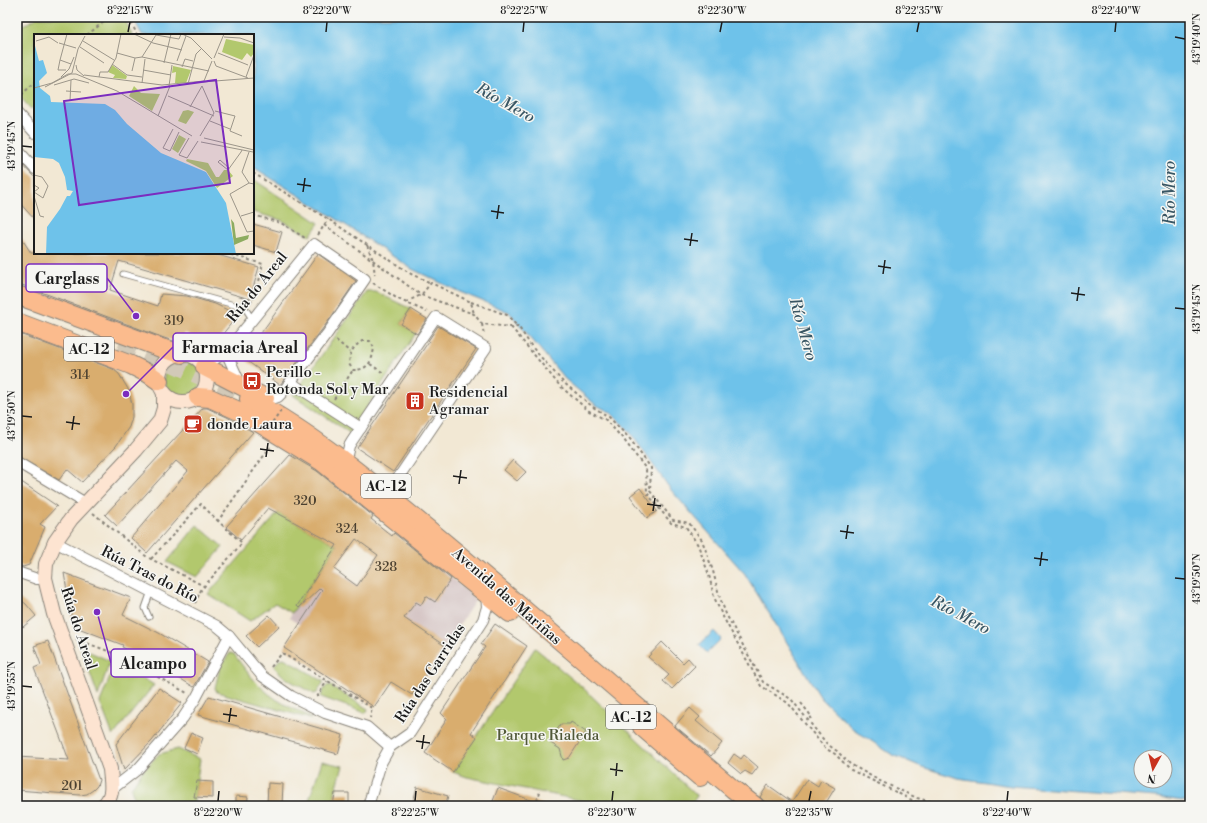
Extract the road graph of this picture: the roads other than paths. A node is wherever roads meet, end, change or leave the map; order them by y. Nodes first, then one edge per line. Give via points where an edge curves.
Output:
1 (17, 114) edge
2 (34, 132) edge
3 (17, 149) edge
4 (34, 168) edge
5 (123, 274) dead end
6 (17, 295) edge
7 (17, 304) edge
8 (17, 315) edge
9 (252, 319) junction
10 (17, 322) edge
11 (226, 352) junction
12 (182, 354) junction
13 (204, 367) junction
14 (291, 381) junction
15 (161, 387) junction
16 (245, 397) junction
17 (192, 400) junction
18 (276, 404) junction
19 (160, 421) junction
20 (361, 428) junction
21 (347, 455) junction
22 (17, 462) edge
23 (385, 486) junction
24 (87, 504) junction
25 (55, 542) junction
26 (17, 572) edge
27 (45, 578) junction
28 (151, 591) junction
29 (486, 594) junction
30 (149, 617) dead end
31 (528, 626) junction
32 (547, 630) junction
33 (229, 636) junction
34 (390, 747) junction
35 (111, 790) junction
36 (103, 806) edge
37 (368, 806) edge
38 (736, 806) edge
39 (755, 806) edge

1 - 2 street
3 - 4 street
5 - 9 lane via 245,308
6 - 12 highway, AC-12
7 - 8 highway, AC-12 via 112,345
9 - 11 street, Rúa do Areal
9 - 14 street, Rúa do Areal via 314,244 365,279
10 - 15 highway, AC-12 via 131,365 144,371
11 - 13 street, Rúa do Areal
11 - 16 street
12 - 13 street via 195,357
12 - 15 street via 172,356 164,362 159,371
13 - 16 highway, AC-12
13 - 17 street via 207,382 204,390
14 - 18 street via 278,397
14 - 20 street
15 - 17 street via 174,401
15 - 19 street, Rúa do Areal via 164,408
16 - 18 highway, AC-12
16 - 31 highway, Avenida das Mariñas / AC-12 via 415,528
16 - 32 highway, Avenida das Mariñas / AC-12 via 316,440 373,484
17 - 19 street, Rúa do Areal via 172,410
17 - 29 highway, AC-12 via 210,398 230,406 329,467
18 - 21 highway, AC-12
19 - 24 street, Rúa do Areal
20 - 21 street via 349,446
20 - 23 street via 436,317 486,348 398,478
21 - 23 highway, AC-12
22 - 24 street
23 - 32 highway, AC-12 via 400,496 500,584
24 - 25 street, Rúa do Areal
25 - 27 street, Rúa do Areal via 46,564
25 - 28 street, Rúa Tras do Río
26 - 27 street via 37,579
27 - 35 street, Rúa do Areal via 54,614 110,769
28 - 30 lane via 145,608
28 - 33 street, Rúa Tras do Río via 217,626
29 - 31 highway, AC-12
29 - 34 street, Rúa das Garridas via 487,607 483,620 410,733
31 - 38 highway, Avenida das Mariñas / AC-12 via 667,749
32 - 39 highway, Avenida das Mariñas / AC-12
33 - 34 street, Rúa Tras do Río via 262,676 291,696 325,713 367,727
33 - 35 street via 183,718 138,770
34 - 37 street, Rúa das Garridas via 381,763
35 - 36 street, Rúa do Areal via 109,800

